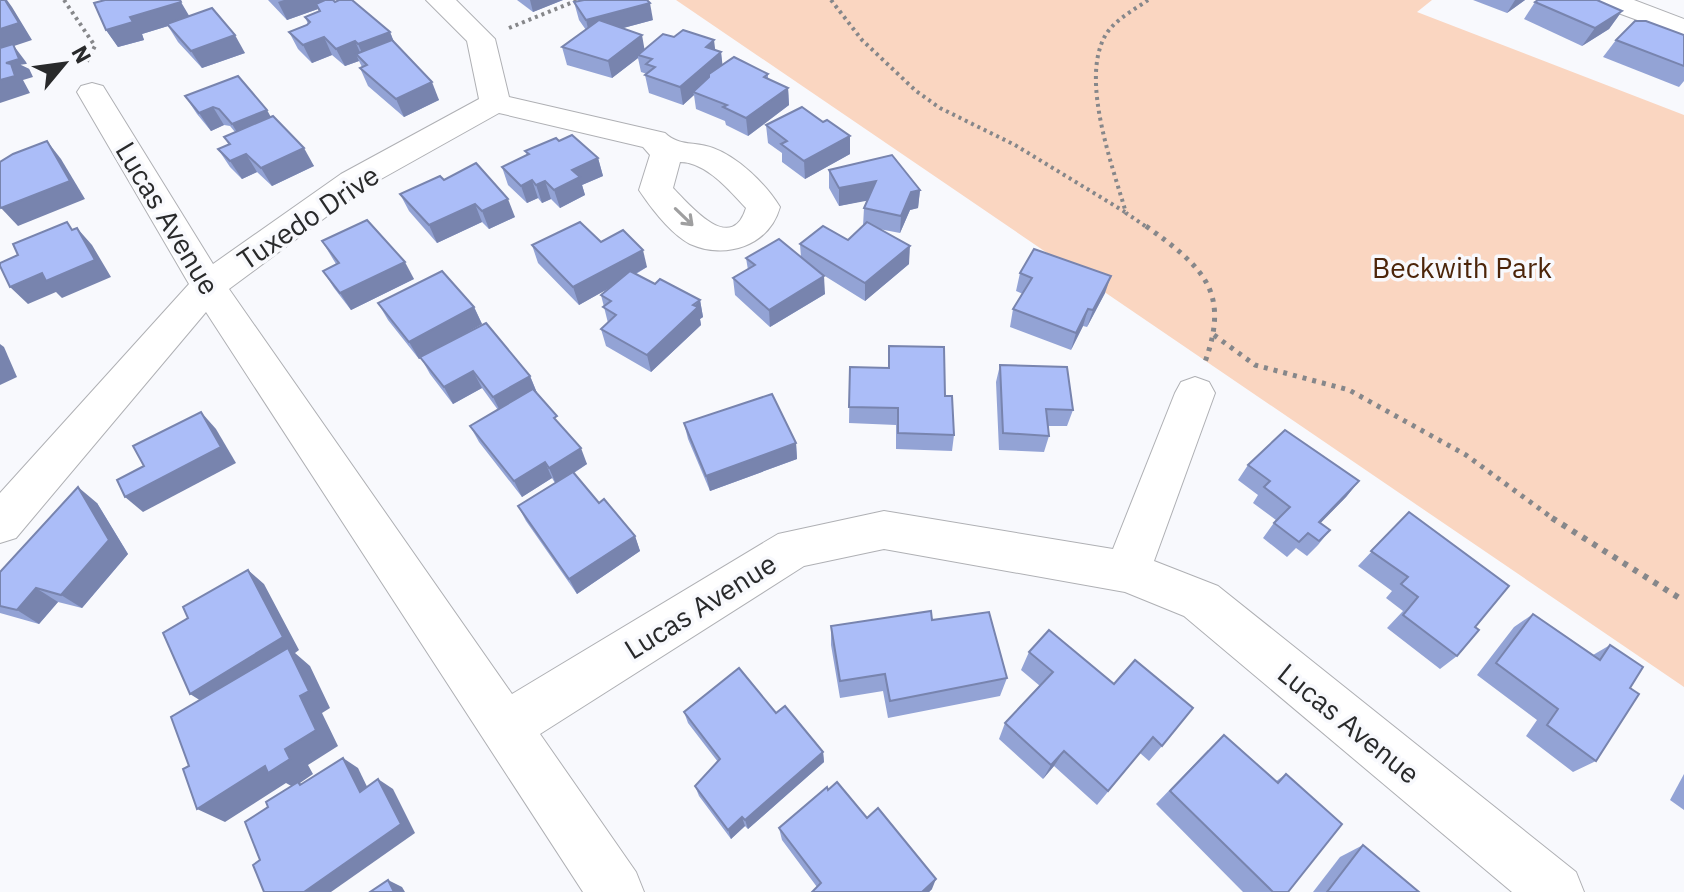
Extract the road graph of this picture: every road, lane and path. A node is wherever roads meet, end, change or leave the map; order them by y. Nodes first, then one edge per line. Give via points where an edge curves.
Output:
1 (64, 0) edge
2 (440, 0) edge
3 (578, 0) edge
4 (831, 0) edge
5 (1148, 0) edge
6 (1609, 0) edge
7 (1684, 29) edge
8 (481, 39) junction
9 (92, 92) joint
10 (495, 103) junction
11 (667, 153) dead end
12 (1126, 213) junction
13 (208, 286) junction
14 (1214, 335) junction
15 (1195, 393) joint
16 (0, 524) edge
17 (1127, 572) junction
18 (1684, 601) edge
19 (504, 727) junction
20 (616, 892) edge
21 (1556, 892) edge

1 - 9 path via 95,46 86,62
2 - 8 street
3 - 8 path
4 - 12 path via 862,40 916,91
5 - 12 path via 1106,35 1097,66 1099,112
6 - 7 street
8 - 10 street
9 - 13 street, Lucas Avenue
10 - 11 street via 654,140
10 - 13 street, Tuxedo Drive via 353,181
12 - 14 path via 1191,262 1215,299
13 - 16 street, Tuxedo Drive
13 - 19 street, Lucas Avenue
14 - 15 path
14 - 18 path via 1255,365 1349,390 1466,455 1552,518
15 - 17 street
17 - 19 street, Lucas Avenue via 884,530 794,548
17 - 21 street, Lucas Avenue via 1201,601
19 - 20 street

